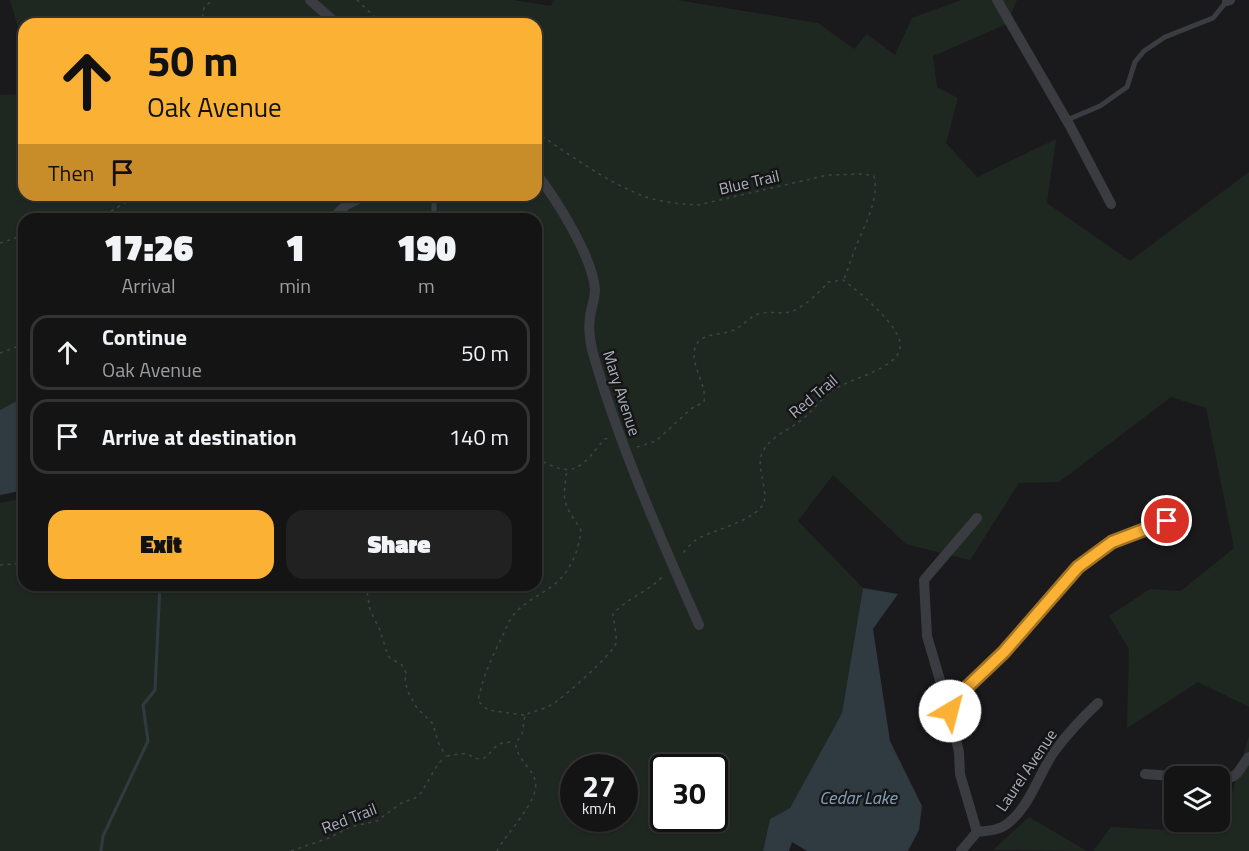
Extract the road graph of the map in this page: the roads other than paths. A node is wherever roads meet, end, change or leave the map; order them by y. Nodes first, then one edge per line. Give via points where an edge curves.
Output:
1 (310, 0) edge
2 (997, 0) edge
3 (1229, 1) edge
4 (330, 18) edge
5 (1066, 120) junction
6 (542, 181) edge
7 (354, 201) edge
8 (1110, 204) dead end
9 (338, 213) edge
10 (977, 519) dead end
11 (1167, 521) dead end
12 (699, 625) dead end
13 (1098, 703) dead end
14 (950, 711) junction
15 (1249, 757) edge
16 (1145, 774) dead end
17 (1164, 775) edge
18 (1230, 778) edge
19 (974, 836) junction
20 (961, 851) edge

1 - 4 street
2 - 5 street
3 - 5 lane via 1213,18 1165,37 1144,51 1135,62 1127,87 1100,106
5 - 8 street
6 - 12 street, Mary Avenue via 571,228 593,275 595,292 589,337 622,441
7 - 9 street
10 - 14 street via 924,580 927,636
11 - 14 street via 1112,542 1078,567 1000,656 959,695
13 - 19 street, Laurel Avenue via 1052,755 1014,817 1005,826
14 - 19 street
15 - 18 street
16 - 17 street
19 - 20 street

